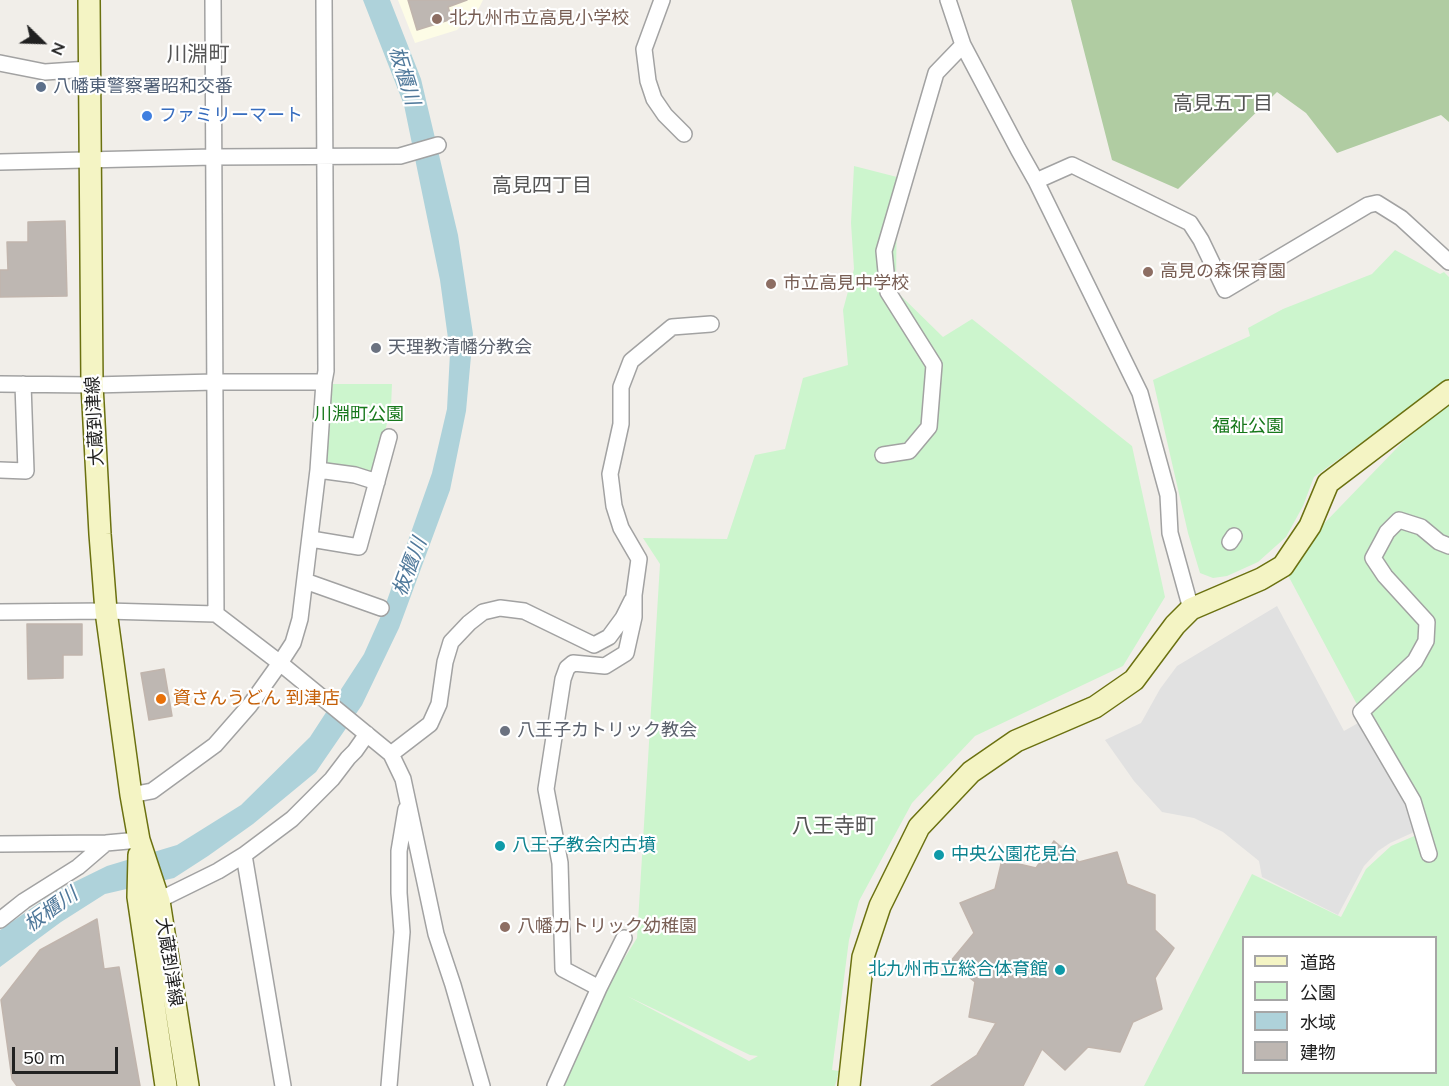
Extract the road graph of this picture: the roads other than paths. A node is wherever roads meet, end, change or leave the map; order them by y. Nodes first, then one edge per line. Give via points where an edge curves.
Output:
1 (89, 0) edge
2 (213, 0) edge
3 (324, 0) edge
4 (662, 0) edge
5 (948, 0) edge
6 (963, 45) junction
7 (0, 63) edge
8 (89, 69) junction
9 (684, 134) dead end
10 (438, 145) dead end
11 (324, 156) junction
12 (213, 157) junction
13 (90, 159) junction
14 (0, 162) edge
15 (1036, 181) junction
16 (1449, 262) edge
17 (711, 324) dead end
18 (215, 382) junction
19 (324, 382) junction
20 (0, 384) edge
21 (23, 384) junction
22 (92, 385) junction
23 (1449, 391) edge
24 (390, 436) dead end
25 (883, 456) dead end
26 (0, 470) edge
27 (318, 470) junction
28 (377, 482) junction
29 (311, 539) junction
30 (1449, 546) edge
31 (305, 581) junction
32 (634, 595) junction
33 (381, 608) dead end
34 (1191, 609) junction
35 (106, 611) junction
36 (0, 612) edge
37 (216, 614) junction
38 (280, 663) junction
39 (364, 732) junction
40 (391, 754) junction
41 (131, 795) junction
42 (408, 800) junction
43 (139, 840) junction
44 (106, 843) junction
45 (0, 844) edge
46 (1429, 854) dead end
47 (244, 855) junction
48 (148, 899) junction
49 (0, 920) edge
50 (624, 938) dead end
51 (599, 988) junction
52 (166, 1086) edge
53 (188, 1086) edge
54 (283, 1086) edge
55 (389, 1086) edge
56 (482, 1086) edge
57 (555, 1086) edge
58 (849, 1086) edge

1 - 8 main road, 大蔵到津線
2 - 12 street
3 - 11 street
4 - 9 street via 644,50 648,81 654,99
5 - 6 street
6 - 15 street
6 - 25 street via 936,73 884,251 888,292 934,365 929,427 909,451
7 - 8 street via 45,72
8 - 13 main road, 大蔵到津線
10 - 11 street via 400,156
11 - 12 street
11 - 19 street
12 - 13 street
12 - 18 street
13 - 14 street
13 - 22 main road, 大蔵到津線
15 - 16 street via 1072,165 1190,223 1225,290 1377,203 1401,218
15 - 34 street via 1140,393 1168,495 1170,533
17 - 32 street via 672,327 631,361 621,387 621,424 610,474 621,528 639,559
18 - 19 street
18 - 22 street
18 - 37 street
19 - 27 street
20 - 21 street
21 - 22 street
21 - 26 street via 26,471
22 - 35 main road, 大蔵到津線
23 - 34 main road via 1328,483 1310,526 1283,566
24 - 28 street
27 - 28 street
27 - 29 street
28 - 29 street via 359,547
29 - 31 street
30 - 46 street via 1420,527 1399,520 1387,532 1373,558 1384,576 1427,622 1426,641 1415,661 1361,712 1413,801
31 - 33 street
31 - 38 street via 293,643
32 - 40 street via 609,637 594,645 524,611 500,608 483,612 451,642 439,704 430,724
32 - 51 street via 634,617 626,653 605,666 573,663 567,668 546,789 560,863 564,969
34 - 58 main road via 1174,625 1134,680 1095,707 1007,747 971,772 919,827 880,906 863,957
35 - 36 street
35 - 37 street
35 - 41 main road, 大蔵到津線
37 - 38 street
38 - 39 street
38 - 41 street via 214,745 152,791
39 - 40 street
39 - 47 street via 355,751 292,819
40 - 42 street
41 - 43 main road, 大蔵到津線
42 - 55 street via 399,851 402,932
42 - 56 street via 436,934
43 - 44 street
43 - 48 main road, 大蔵到津線
44 - 45 street
44 - 49 street
47 - 48 street via 218,871
47 - 54 street
48 - 52 main road, 大蔵到津線
48 - 53 main road, 大蔵到津線
50 - 51 street
51 - 57 street

